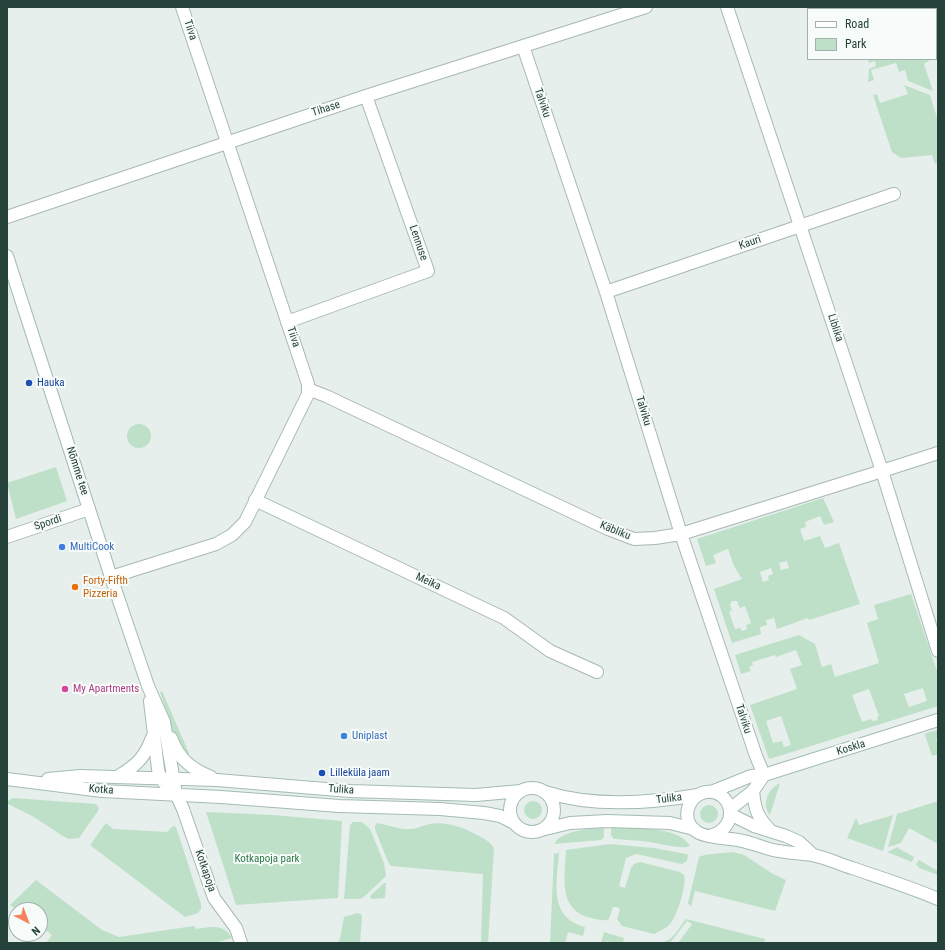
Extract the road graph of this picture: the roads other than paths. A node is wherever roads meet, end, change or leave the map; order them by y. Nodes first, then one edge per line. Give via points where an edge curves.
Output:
1 (182, 7) edge
2 (646, 7) edge
3 (727, 7) edge
4 (523, 46) junction
5 (366, 96) junction
6 (226, 142) junction
7 (894, 194) dead end
8 (7, 217) edge
9 (800, 226) junction
10 (7, 256) edge
11 (606, 292) junction
12 (287, 322) junction
13 (308, 389) junction
14 (938, 453) edge
15 (882, 471) junction
16 (255, 500) junction
17 (89, 509) junction
18 (681, 534) junction
19 (7, 537) edge
20 (111, 577) junction
21 (938, 651) edge
22 (597, 672) dead end
23 (148, 686) junction
24 (938, 720) edge
25 (164, 722) junction
26 (154, 732) junction
27 (764, 775) junction
28 (116, 777) junction
29 (160, 778) junction
30 (7, 779) edge
31 (174, 779) junction
32 (26, 780) junction
33 (217, 780) junction
34 (300, 787) junction
35 (521, 791) junction
36 (753, 791) junction
37 (546, 792) junction
38 (711, 792) junction
39 (176, 794) junction
40 (698, 795) junction
41 (298, 803) junction
42 (730, 812) junction
43 (514, 823) junction
44 (545, 829) junction
45 (694, 830) junction
46 (771, 831) junction
47 (710, 836) junction
48 (813, 856) junction
49 (938, 899) edge
50 (241, 943) edge

1 - 6 street, Tiiva
2 - 4 street, Tihase
3 - 9 street, Liblika
4 - 5 street, Tihase
4 - 11 street, Talviku
5 - 6 street, Tihase
5 - 12 street, Lennuse via 428,271
6 - 8 street, Tihase
6 - 12 street, Tiiva
7 - 9 street, Kauri
9 - 11 street, Kauri
9 - 15 street, Liblika
10 - 17 street, Nõmme tee
11 - 18 street, Talviku
12 - 13 street, Tiiva
13 - 16 street via 308,394
13 - 18 street, Käbliku via 627,538 656,538
14 - 15 street, Käbliku
15 - 18 street, Käbliku
15 - 21 street, Liblika
16 - 20 street via 245,522 232,535 216,544
16 - 22 street, Meika via 504,618 550,651
17 - 19 street, Spordi
17 - 20 street, Nõmme tee
18 - 27 street, Talviku
20 - 23 street, Nõmme tee
23 - 25 street, Nõmme tee
23 - 26 street, Nõmme tee
24 - 27 street, Koskla
25 - 31 street, Nõmme tee
25 - 33 street via 176,751 196,771
26 - 28 street via 139,762
26 - 29 street, Nõmme tee
27 - 36 street
27 - 38 street, Koskla via 751,776
28 - 29 street, Kotka
28 - 32 street, Kotka via 80,776
29 - 31 street, Tulika
29 - 39 street
30 - 32 street, Kotka
31 - 33 street, Tulika
31 - 39 street, Nõmme tee
32 - 39 street, Kotka via 102,791
33 - 34 street, Tulika
34 - 35 street, Tulika via 476,795
34 - 41 street
35 - 37 street via 534,788
35 - 43 street via 516,795 510,809
36 - 42 street
36 - 46 street via 756,811
37 - 40 street, Tulika via 570,799 613,802 659,801
37 - 44 street via 554,804 554,811 550,824
38 - 40 street
38 - 42 street via 722,796
39 - 41 street, Tulika
39 - 50 street, Kotkapoja via 214,898 236,928
40 - 45 street via 688,807 688,819
41 - 43 street, Tulika via 484,813 500,816
42 - 46 street via 754,826
42 - 47 street via 730,820 725,828
43 - 44 street via 532,833
44 - 45 street, Tulika via 570,822 607,821 670,823
45 - 47 street
46 - 48 street via 799,842
47 - 48 street
48 - 49 street via 919,890

